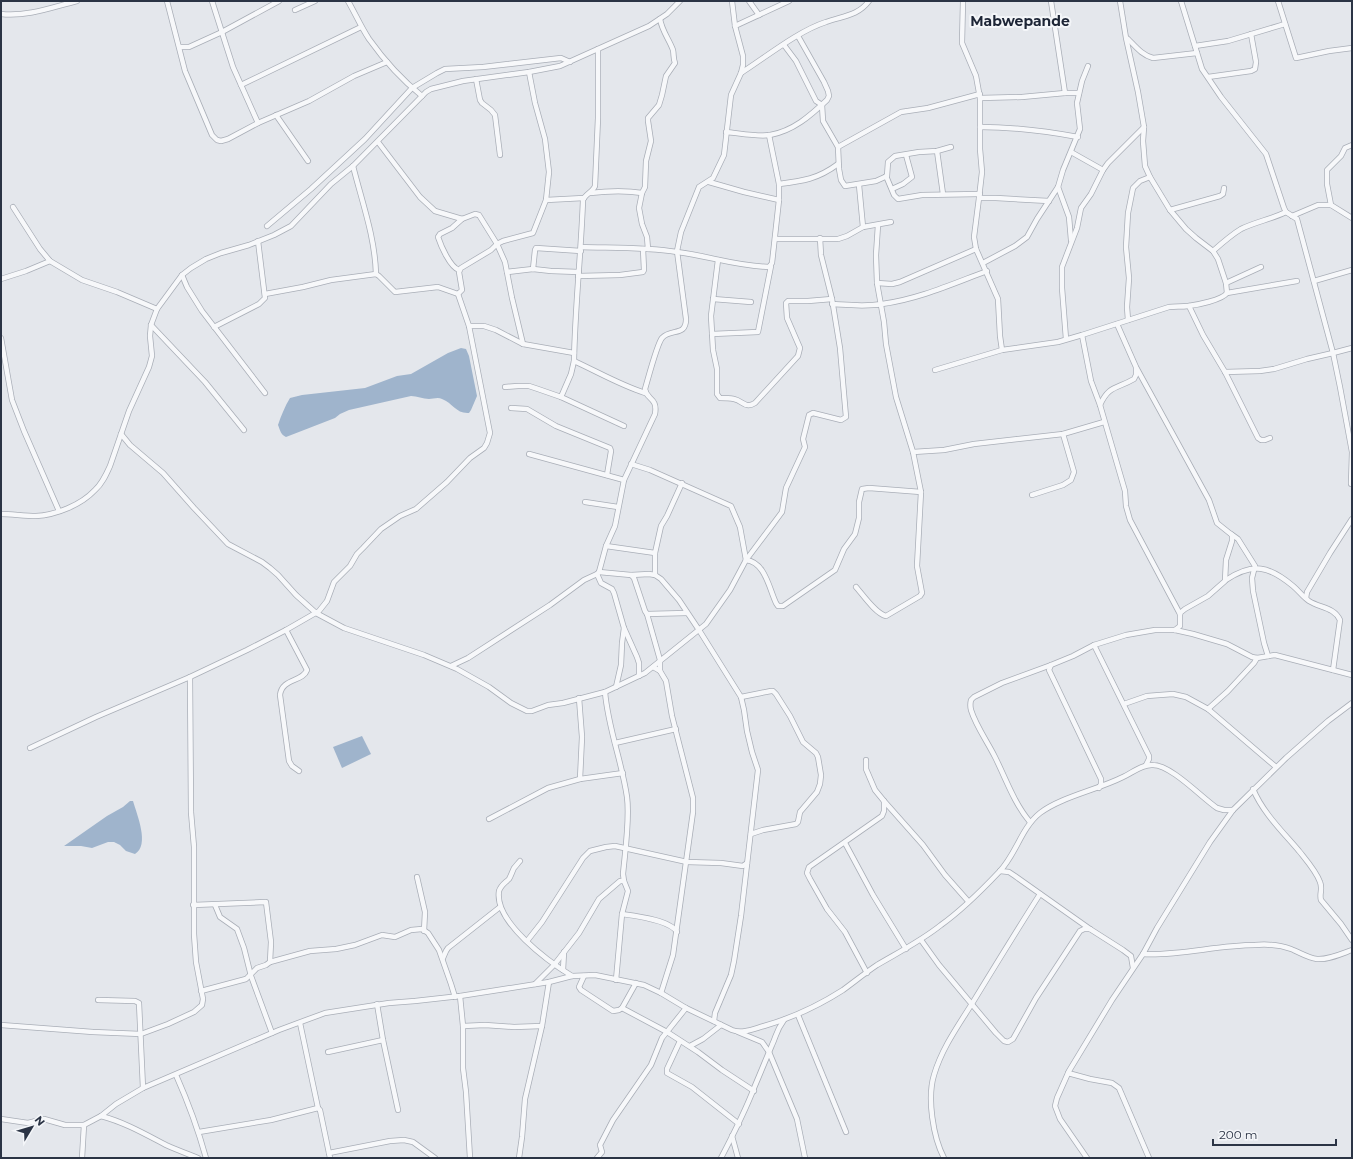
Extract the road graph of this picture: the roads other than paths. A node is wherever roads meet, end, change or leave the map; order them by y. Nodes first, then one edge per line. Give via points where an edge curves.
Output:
1 (77, 1) edge
2 (167, 1) edge
3 (212, 1) edge
4 (315, 1) edge
5 (348, 1) edge
6 (680, 1) edge
7 (732, 1) edge
8 (749, 1) edge
9 (789, 1) edge
10 (869, 1) edge
11 (963, 1) edge
12 (1052, 1) edge
13 (1120, 1) edge
14 (1181, 1) edge
15 (1278, 1) edge
16 (275, 2) edge
17 (295, 10) dead end
18 (1, 14) edge
19 (759, 15) junction
20 (660, 19) junction
21 (1285, 24) junction
22 (735, 26) junction
23 (361, 27) junction
24 (222, 32) junction
25 (1250, 34) junction
26 (798, 36) junction
27 (1126, 38) junction
28 (784, 45) junction
29 (1195, 46) junction
30 (180, 47) junction
31 (1352, 48) edge
32 (598, 50) junction
33 (1197, 53) junction
34 (387, 62) junction
35 (570, 62) junction
36 (1088, 66) dead end
37 (529, 72) junction
38 (741, 73) junction
39 (1208, 78) junction
40 (476, 79) junction
41 (241, 85) junction
42 (412, 88) junction
43 (1065, 93) junction
44 (1078, 93) junction
45 (422, 96) junction
46 (980, 96) junction
47 (822, 105) junction
48 (276, 116) junction
49 (258, 123) junction
50 (980, 127) junction
51 (1144, 127) junction
52 (726, 132) junction
53 (769, 135) junction
54 (1078, 137) junction
55 (378, 142) junction
56 (1352, 145) edge
57 (838, 146) junction
58 (951, 147) dead end
59 (937, 151) junction
60 (1071, 152) junction
61 (500, 154) dead end
62 (906, 155) junction
63 (308, 161) dead end
64 (838, 164) junction
65 (353, 166) junction
66 (1103, 170) junction
67 (886, 176) junction
68 (1150, 177) junction
69 (709, 182) junction
70 (779, 184) junction
71 (858, 185) junction
72 (1058, 187) junction
73 (1224, 188) dead end
74 (892, 189) junction
75 (590, 193) junction
76 (642, 193) junction
77 (943, 194) junction
78 (980, 196) junction
79 (584, 198) junction
80 (546, 200) junction
81 (779, 200) junction
82 (1049, 201) junction
83 (1331, 205) junction
84 (13, 207) dead end
85 (1170, 210) junction
86 (1286, 212) junction
87 (1292, 216) junction
88 (1352, 218) edge
89 (462, 219) junction
90 (891, 222) dead end
91 (878, 225) junction
92 (267, 226) dead end
93 (863, 227) junction
94 (820, 238) junction
95 (775, 239) junction
96 (258, 241) junction
97 (1071, 242) junction
98 (497, 244) junction
99 (581, 249) junction
100 (646, 249) junction
101 (976, 249) junction
102 (677, 251) junction
103 (1213, 251) junction
104 (718, 260) junction
105 (50, 261) junction
106 (983, 263) junction
107 (771, 266) junction
108 (1261, 267) dead end
109 (533, 269) junction
110 (459, 270) junction
111 (1352, 270) edge
112 (987, 271) junction
113 (507, 272) junction
114 (376, 274) junction
115 (578, 274) junction
116 (182, 275) junction
117 (1, 279) edge
118 (1297, 281) dead end
119 (1314, 281) junction
120 (878, 283) junction
121 (1226, 283) junction
122 (1227, 293) junction
123 (265, 294) junction
124 (458, 294) junction
125 (713, 299) junction
126 (751, 302) dead end
127 (832, 302) junction
128 (882, 304) junction
129 (1189, 306) junction
130 (157, 309) junction
131 (1128, 320) junction
132 (1117, 324) junction
133 (151, 325) junction
134 (470, 326) junction
135 (214, 327) junction
136 (712, 334) junction
137 (1082, 335) junction
138 (1, 338) edge
139 (1066, 339) junction
140 (523, 344) junction
141 (1352, 348) edge
142 (1002, 350) junction
143 (574, 353) junction
144 (1333, 353) junction
145 (574, 361) junction
146 (1136, 367) junction
147 (935, 370) dead end
148 (1225, 372) junction
149 (505, 387) dead end
150 (265, 393) dead end
151 (645, 393) junction
152 (561, 397) junction
153 (1100, 405) junction
154 (511, 408) dead end
155 (1349, 421) edge
156 (1104, 422) junction
157 (624, 426) dead end
158 (244, 430) dead end
159 (121, 434) junction
160 (1063, 434) junction
161 (1270, 438) dead end
162 (913, 452) junction
163 (529, 454) dead end
164 (631, 464) junction
165 (607, 475) junction
166 (624, 480) junction
167 (682, 483) junction
168 (1351, 484) dead end
169 (920, 492) junction
170 (1032, 495) dead end
171 (585, 502) dead end
172 (618, 507) junction
173 (59, 511) junction
174 (1, 514) edge
175 (1352, 519) edge
176 (1231, 534) junction
177 (606, 546) junction
178 (655, 553) junction
179 (746, 560) junction
180 (1255, 568) junction
181 (598, 573) junction
182 (631, 575) junction
183 (655, 575) junction
184 (1226, 580) junction
185 (856, 587) dead end
186 (1306, 598) junction
187 (316, 613) junction
188 (687, 613) junction
189 (647, 614) junction
190 (1180, 614) junction
191 (624, 628) junction
192 (286, 630) junction
193 (699, 630) junction
194 (1175, 630) junction
195 (1094, 644) junction
196 (1268, 656) junction
197 (1257, 658) junction
198 (660, 660) junction
199 (1052, 665) junction
200 (451, 666) junction
201 (653, 667) junction
202 (1333, 670) junction
203 (660, 671) junction
204 (1352, 675) edge
205 (639, 676) junction
206 (190, 677) junction
207 (616, 687) junction
208 (605, 692) junction
209 (741, 697) junction
210 (578, 698) junction
211 (1352, 703) edge
212 (1124, 704) junction
213 (1208, 709) junction
214 (676, 729) junction
215 (615, 743) junction
216 (30, 748) dead end
217 (866, 760) dead end
218 (1146, 765) junction
219 (1276, 767) junction
220 (299, 771) dead end
221 (623, 773) junction
222 (580, 779) junction
223 (1099, 788) junction
224 (1253, 789) junction
225 (884, 801) junction
226 (1233, 810) junction
227 (488, 819) dead end
228 (1030, 822) junction
229 (751, 834) junction
230 (845, 843) junction
231 (625, 848) junction
232 (520, 861) dead end
233 (687, 862) junction
234 (747, 863) junction
235 (1006, 864) junction
236 (1000, 871) junction
237 (1008, 872) junction
238 (417, 877) dead end
239 (624, 881) junction
240 (1040, 894) junction
241 (968, 901) junction
242 (193, 905) junction
243 (215, 905) junction
244 (500, 907) junction
245 (622, 914) junction
246 (1090, 929) junction
247 (424, 931) junction
248 (677, 932) junction
249 (921, 940) junction
250 (1352, 940) edge
251 (527, 941) junction
252 (906, 949) junction
253 (1352, 950) edge
254 (564, 952) junction
255 (1142, 955) junction
256 (1131, 956) junction
257 (443, 958) junction
258 (270, 962) junction
259 (554, 965) junction
260 (1133, 968) junction
261 (563, 970) junction
262 (867, 972) junction
263 (251, 976) junction
264 (572, 976) junction
265 (584, 976) junction
266 (616, 980) junction
267 (548, 982) junction
268 (636, 983) junction
269 (535, 984) junction
270 (202, 991) junction
271 (661, 993) junction
272 (457, 996) junction
273 (98, 1000) dead end
274 (377, 1004) junction
275 (972, 1004) junction
276 (622, 1008) junction
277 (686, 1008) junction
278 (798, 1015) junction
279 (785, 1020) junction
280 (714, 1021) junction
281 (300, 1023) junction
282 (1, 1024) edge
283 (721, 1025) junction
284 (463, 1026) junction
285 (542, 1026) junction
286 (667, 1032) junction
287 (736, 1032) junction
288 (272, 1033) junction
289 (141, 1034) junction
290 (383, 1040) junction
291 (680, 1041) junction
292 (690, 1046) junction
293 (328, 1052) dead end
294 (769, 1052) junction
295 (1068, 1073) junction
296 (176, 1075) junction
297 (143, 1088) junction
298 (754, 1091) junction
299 (318, 1108) junction
300 (398, 1110) dead end
301 (100, 1116) junction
302 (1, 1119) edge
303 (739, 1124) junction
304 (84, 1125) junction
305 (199, 1132) junction
306 (846, 1132) dead end
307 (732, 1136) junction
308 (329, 1152) junction
309 (82, 1158) edge
310 (198, 1158) edge
311 (206, 1158) edge
312 (330, 1158) edge
313 (435, 1158) edge
314 (470, 1158) edge
315 (519, 1158) edge
316 (597, 1158) edge
317 (721, 1158) edge
318 (738, 1158) edge
319 (805, 1158) edge
320 (944, 1158) edge
321 (1087, 1158) edge
322 (1149, 1158) edge

1 - 18 street via 28,13 10,16
2 - 30 street
3 - 24 street
4 - 17 street
5 - 23 street
6 - 20 street
7 - 22 street
8 - 19 street
9 - 19 street
10 - 26 street via 854,14 810,28
11 - 46 street via 962,43 976,76
12 - 43 street
13 - 27 street
14 - 29 street
15 - 21 street
16 - 24 street
19 - 22 street
20 - 32 street
20 - 76 street via 673,50 675,63 666,76 659,105 648,118 651,141
21 - 25 street
21 - 31 street via 1296,58
22 - 38 street via 743,56
23 - 34 street
23 - 41 street
24 - 30 street via 189,47
24 - 41 street via 232,67
25 - 29 street via 1228,41
25 - 39 street via 1257,65 1255,68 1251,71
26 - 28 street
26 - 47 street via 828,91 829,96
27 - 33 street via 1141,52 1153,58
27 - 51 street via 1135,72
28 - 38 street
28 - 47 street via 796,61 816,101
29 - 33 street
30 - 49 street via 188,79 214,138 220,141 228,139
32 - 35 street
32 - 75 street via 596,186
33 - 39 street
34 - 42 street
34 - 48 street
35 - 37 street
35 - 42 street via 561,58 445,69
36 - 44 street
37 - 40 street
37 - 80 street via 545,139 549,172
38 - 52 street via 731,95
39 - 86 street via 1266,154
40 - 45 street via 431,89
40 - 61 street via 480,100 495,115
41 - 49 street
42 - 45 street
42 - 92 street via 365,139
43 - 44 street
43 - 46 street
44 - 54 street
45 - 55 street
46 - 50 street
46 - 57 street via 901,112
47 - 53 street via 795,127
47 - 57 street via 823,121
48 - 49 street
48 - 63 street
50 - 54 street via 1016,128
50 - 78 street
51 - 66 street
51 - 68 street via 1145,166
52 - 53 street
52 - 69 street via 724,155
53 - 70 street
54 - 60 street
55 - 65 street
55 - 89 street via 428,205 435,211
56 - 83 street via 1346,148 1327,170
57 - 64 street
58 - 59 street
59 - 62 street
59 - 77 street
60 - 66 street
60 - 72 street
62 - 67 street via 895,156 890,160
62 - 74 street via 912,177
64 - 70 street via 809,179
64 - 71 street via 842,184
65 - 96 street via 291,226
65 - 114 street via 371,232
66 - 97 street via 1081,208
67 - 71 street
67 - 74 street
68 - 85 street
68 - 131 street via 1140,181 1133,188 1128,213
69 - 81 street
69 - 102 street via 702,184 698,190 681,232
70 - 81 street
71 - 93 street
72 - 82 street
72 - 97 street via 1069,217
73 - 85 street via 1221,195
74 - 77 street via 898,199
75 - 76 street
75 - 79 street
76 - 100 street via 639,208 647,236
77 - 78 street
78 - 82 street
78 - 101 street via 974,237
79 - 80 street
79 - 99 street
80 - 98 street via 533,233
81 - 95 street
82 - 106 street via 1027,237
83 - 87 street via 1318,205
83 - 88 street
84 - 105 street
85 - 103 street via 1196,238
86 - 87 street
86 - 103 street via 1243,229
87 - 119 street via 1297,219
89 - 98 street via 477,214
89 - 110 street via 438,237 451,263
90 - 91 street
91 - 93 street
91 - 120 street
93 - 94 street via 838,239
94 - 95 street
94 - 127 street
95 - 107 street
96 - 116 street via 206,259
96 - 123 street
97 - 139 street via 1061,276
98 - 110 street
98 - 113 street
99 - 100 street
99 - 109 street via 536,248
99 - 115 street
100 - 102 street
100 - 115 street via 643,272 620,275
101 - 106 street
101 - 120 street via 900,282
102 - 104 street
102 - 151 street via 686,325 660,341
103 - 121 street
104 - 107 street via 742,265
104 - 125 street
105 - 117 street
105 - 130 street via 82,280
106 - 112 street
107 - 136 street via 758,332
108 - 121 street
109 - 113 street
109 - 115 street
110 - 124 street via 462,290
111 - 119 street
112 - 128 street via 932,293
112 - 142 street via 998,299
113 - 140 street
114 - 123 street via 331,280
114 - 124 street via 395,292 438,287
115 - 143 street
116 - 130 street
116 - 135 street via 187,287
118 - 122 street
119 - 144 street
120 - 128 street
121 - 122 street
122 - 129 street via 1222,298
123 - 135 street via 263,301
124 - 134 street
125 - 126 street
125 - 136 street
127 - 128 street via 864,306
127 - 136 street via 786,303 787,318 800,352 793,363 755,403 748,406 734,399 717,397 717,370
127 - 179 street via 840,348 846,418 841,420 813,413 809,415 803,439 805,447 786,488 782,512
128 - 162 street via 896,397
129 - 131 street via 1169,307
129 - 148 street
130 - 133 street
131 - 132 street
132 - 137 street
132 - 146 street
133 - 158 street via 205,382
133 - 159 street via 152,356
134 - 140 street via 484,326 496,330
134 - 187 street via 490,433 487,443 416,509 396,518 373,538 334,582 327,601
135 - 150 street
137 - 139 street
137 - 153 street via 1091,381
138 - 173 street via 12,400
139 - 142 street
140 - 143 street
141 - 144 street
142 - 147 street
143 - 145 street
144 - 148 street via 1260,371
144 - 155 street
145 - 151 street via 609,379
145 - 152 street via 572,374
146 - 153 street via 1134,379 1108,391
146 - 176 street via 1209,500 1217,523
148 - 161 street via 1258,438
149 - 152 street via 529,386
151 - 164 street via 655,403 655,414
152 - 157 street
153 - 156 street
154 - 165 street via 527,409 556,426 610,448
155 - 168 street via 1352,452
156 - 160 street
156 - 190 street via 1125,491 1130,520
159 - 173 street via 110,466 97,489
159 - 187 street via 163,473 228,544 270,568
160 - 162 street
160 - 170 street via 1074,472 1071,480
162 - 169 street
163 - 165 street
164 - 166 street
164 - 167 street
165 - 166 street
166 - 172 street
167 - 178 street via 661,526
167 - 179 street via 731,506 740,527
169 - 179 street via 869,488 862,490 855,534 844,549 835,570 783,606 776,603 761,568
169 - 185 street via 917,559 922,591 920,596 886,616 876,610
171 - 172 street
172 - 177 street via 615,526
173 - 174 street via 36,516
175 - 186 street via 1322,566
176 - 180 street via 1238,539
176 - 184 street via 1232,542 1226,560
177 - 178 street
177 - 181 street
178 - 183 street
179 - 193 street via 730,590
180 - 184 street via 1236,573
180 - 186 street via 1274,572
180 - 196 street via 1252,578 1253,590
181 - 182 street
181 - 191 street via 601,583 614,593
181 - 200 street via 468,658
182 - 183 street
182 - 189 street
183 - 188 street via 669,588
184 - 190 street via 1208,596
186 - 202 street via 1332,610 1339,618
187 - 192 street
187 - 200 street via 344,628
188 - 189 street
188 - 193 street
189 - 198 street
190 - 194 street via 1180,626
191 - 205 street via 637,657
191 - 207 street
192 - 206 street
192 - 220 street via 307,670 304,675 280,690 289,761
193 - 198 street
193 - 209 street
194 - 195 street via 1139,632
194 - 197 street via 1211,638
195 - 199 street
195 - 212 street
196 - 197 street
196 - 202 street
197 - 213 street
198 - 201 street
198 - 203 street
199 - 223 street via 1049,670 1101,779
199 - 228 street via 985,691 974,697 970,704 1010,788
200 - 210 street via 477,679 526,711
201 - 203 street
201 - 205 street
202 - 204 street
203 - 214 street via 666,681
205 - 207 street
206 - 216 street
206 - 242 street
207 - 208 street
208 - 210 street
208 - 215 street
209 - 229 street via 758,770
209 - 229 street via 773,691 803,742 816,753 821,775 817,792 800,812 796,824
210 - 222 street via 582,738
211 - 219 street
212 - 213 street via 1147,696 1173,694 1186,697
212 - 218 street via 1149,756
213 - 219 street
214 - 215 street
214 - 233 street via 693,798
215 - 221 street
217 - 225 street via 867,772 875,790
218 - 223 street
218 - 226 street via 1162,767 1181,778 1217,808
219 - 224 street
221 - 222 street
221 - 231 street via 628,811
222 - 227 street via 548,788
223 - 228 street via 1047,808
224 - 226 street
224 - 250 street via 1262,806 1313,868 1322,887 1321,900
225 - 230 street via 882,816
225 - 241 street
226 - 255 street via 1210,842
228 - 235 street
229 - 234 street
230 - 252 street
230 - 262 street via 809,867 807,873
231 - 233 street
231 - 239 street
231 - 251 street via 598,848 582,858 542,922
232 - 244 street via 510,878 500,887
233 - 234 street via 743,866
233 - 248 street
234 - 280 street via 734,962
235 - 236 street
235 - 237 street
236 - 237 street
236 - 241 street
237 - 240 street
238 - 247 street via 424,912
239 - 245 street via 628,891
239 - 254 street via 620,881 599,899 579,934
240 - 246 street
240 - 275 street
241 - 249 street
242 - 243 street
242 - 270 street via 196,962
243 - 258 street via 266,902 271,942
243 - 263 street via 220,917 237,929
244 - 251 street
244 - 257 street via 448,948
245 - 248 street via 668,924
245 - 266 street
246 - 256 street
246 - 275 street via 1080,931 1010,1041 1004,1042
247 - 257 street via 433,940
247 - 258 street via 411,930 395,937 382,935 355,945 310,951
248 - 271 street via 674,955
249 - 252 street
249 - 275 street
251 - 259 street
252 - 262 street
253 - 255 street via 1324,959 1269,945
254 - 259 street
254 - 261 street
255 - 256 street
255 - 260 street
256 - 260 street
257 - 272 street
258 - 263 street via 257,968
259 - 261 street
259 - 269 street
260 - 295 street
261 - 264 street
262 - 278 street
263 - 270 street
263 - 288 street
264 - 265 street
264 - 267 street
265 - 266 street via 595,975
265 - 276 street via 579,987 581,990 613,1011
266 - 268 street
267 - 269 street
267 - 285 street
268 - 271 street
268 - 276 street
269 - 272 street
270 - 289 street via 203,999 199,1008
271 - 277 street
272 - 274 street
272 - 284 street
273 - 289 street via 138,1002
274 - 281 street via 325,1013
274 - 290 street
275 - 320 street via 950,1038 934,1076 932,1112
276 - 286 street
277 - 280 street
277 - 286 street
278 - 279 street
278 - 306 street
279 - 287 street
279 - 294 street via 777,1031
280 - 283 street
281 - 288 street
281 - 299 street
282 - 289 street
283 - 287 street
283 - 292 street
284 - 285 street
284 - 314 street via 463,1068
285 - 315 street via 525,1099
286 - 291 street
286 - 316 street via 662,1038 652,1065 608,1128 600,1145 602,1152
287 - 294 street via 762,1042
288 - 296 street
289 - 297 street
290 - 293 street
290 - 300 street
291 - 292 street
291 - 303 street via 666,1069 667,1073 692,1087
292 - 298 street
294 - 298 street
294 - 319 street via 798,1119
295 - 321 street via 1056,1098 1055,1106 1060,1119
295 - 322 street via 1112,1083 1119,1088
296 - 297 street
296 - 305 street
297 - 301 street
298 - 303 street
299 - 305 street via 271,1120
299 - 308 street
301 - 304 street
301 - 310 street via 133,1127 168,1146
302 - 304 street via 28,1123 44,1119 65,1125
303 - 307 street
304 - 309 street
305 - 311 street
307 - 317 street
307 - 318 street
308 - 312 street
308 - 313 street via 404,1140 413,1142

